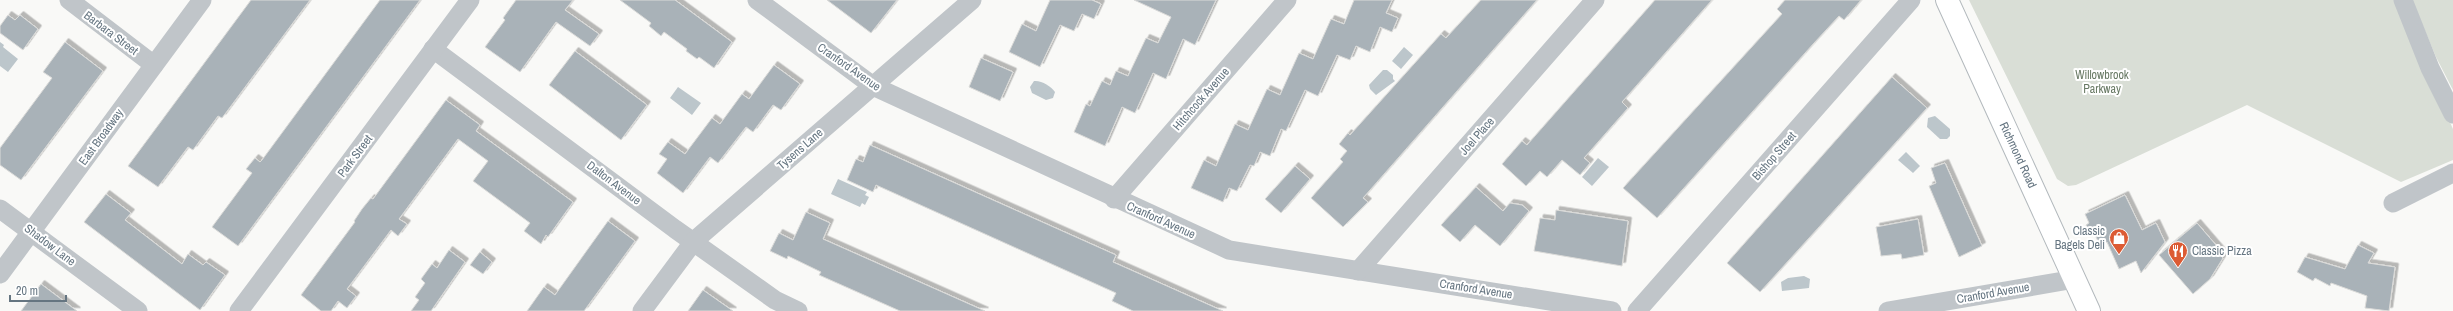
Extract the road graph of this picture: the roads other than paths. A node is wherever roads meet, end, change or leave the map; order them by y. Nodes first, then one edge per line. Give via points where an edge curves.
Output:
1 (69, 0) edge
2 (202, 0) edge
3 (470, 0) edge
4 (757, 0) edge
5 (972, 0) edge
6 (1287, 0) edge
7 (1595, 0) edge
8 (1911, 0) edge
9 (1947, 0) edge
10 (2404, 0) edge
11 (433, 50) junction
12 (154, 65) junction
13 (873, 86) junction
14 (2453, 114) edge
15 (2453, 173) edge
16 (1114, 199) junction
17 (2393, 203) dead end
18 (0, 209) edge
19 (32, 232) junction
20 (694, 241) junction
21 (1358, 271) junction
22 (0, 274) edge
23 (2075, 279) junction
24 (138, 311) edge
25 (239, 311) edge
26 (642, 311) edge
27 (798, 311) edge
28 (1612, 311) edge
29 (1637, 311) edge
30 (1888, 311) edge
31 (2089, 311) edge

1 - 12 street, Barbara Street
2 - 12 street, East Broadway
3 - 11 street, Park Street
4 - 13 street, Cranford Avenue
5 - 13 street, Tysens Lane
6 - 16 street, Hitchcock Avenue
7 - 21 street, Joel Place
8 - 29 street, Bishop Street
9 - 23 street, Richmond Road
10 - 14 street via 2430,68
11 - 20 street, Dalton Avenue
11 - 25 street, Park Street
12 - 19 street, East Broadway
13 - 16 street, Cranford Avenue
13 - 20 street, Tysens Lane
15 - 17 street
16 - 21 street, Cranford Avenue via 1229,250
18 - 19 street, Shadow Lane
19 - 22 street, East Broadway
19 - 24 street, Shadow Lane
20 - 26 street, Tysens Lane
20 - 27 street, Dalton Avenue via 775,300
21 - 28 street, Cranford Avenue
23 - 30 street, Cranford Avenue
23 - 31 street, Richmond Road

